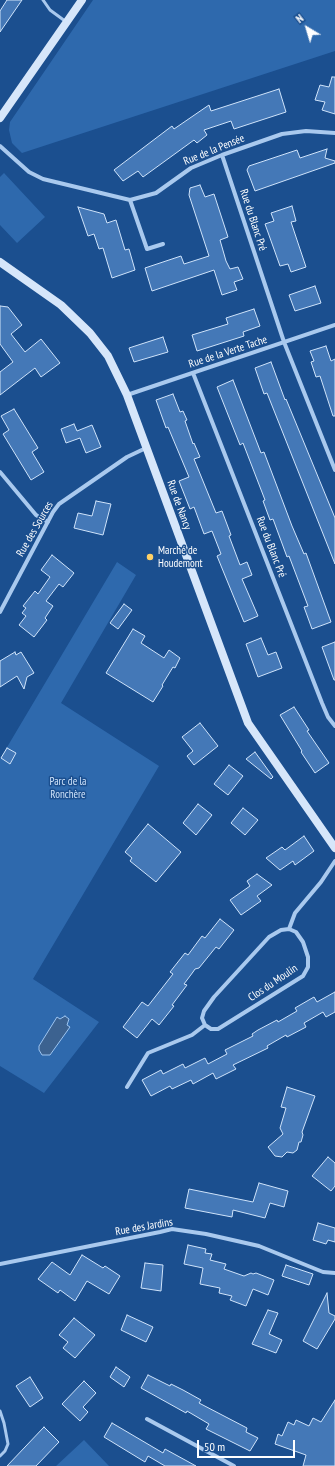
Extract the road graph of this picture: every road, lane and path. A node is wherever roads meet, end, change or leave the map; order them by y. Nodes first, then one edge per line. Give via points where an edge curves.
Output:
1 (43, 0) edge
2 (82, 0) edge
3 (67, 22) junction
4 (0, 118) edge
5 (335, 133) edge
6 (0, 146) edge
7 (222, 155) junction
8 (130, 200) junction
9 (163, 244) dead end
10 (0, 262) edge
11 (335, 325) edge
12 (284, 342) junction
13 (193, 373) junction
14 (127, 396) junction
15 (146, 448) junction
16 (335, 468) edge
17 (0, 472) edge
18 (48, 522) junction
19 (0, 612) edge
20 (335, 726) edge
21 (335, 848) edge
22 (335, 861) edge
23 (289, 928) junction
24 (205, 1025) junction
25 (127, 1087) dead end
26 (0, 1264) edge
27 (335, 1273) edge
28 (0, 1411) edge
29 (147, 1419) dead end
30 (0, 1456) edge
31 (234, 1466) edge

1 - 3 lane via 50,10
2 - 3 street
3 - 4 street
5 - 7 street, Rue de la Pensée via 306,131 282,134
6 - 8 street, Rue de la Pensée via 29,172 43,179
7 - 8 street, Rue de la Pensée via 190,168 156,193
7 - 12 street, Rue du Blanc Pré
8 - 9 street via 147,250
10 - 14 street, Rue de Nancy via 61,305 90,333 108,356
11 - 12 street, Rue de la Verte Tache
12 - 13 street, Rue de la Verte Tache
12 - 16 street, Rue du Blanc Pré
13 - 14 street, Rue de la Verte Tache
13 - 20 street, Rue du Blanc Pré via 322,703
14 - 15 street, Rue de Nancy
15 - 18 street, Rue des Sources via 127,457 59,504
15 - 21 street, Rue de Nancy via 248,723
17 - 18 street via 36,515
18 - 19 street, Rue des Sources
22 - 23 street via 322,882 295,913
23 - 24 street via 269,938 214,997 204,1011 202,1018
23 - 24 street, Clos du Moulin via 296,932 303,942 308,956 308,967 303,976 218,1029 211,1029
24 - 25 street via 192,1035 148,1053
26 - 27 street, Rue des Jardins via 172,1229 259,1246 323,1272
28 - 30 lane via 8,1444
29 - 31 street

